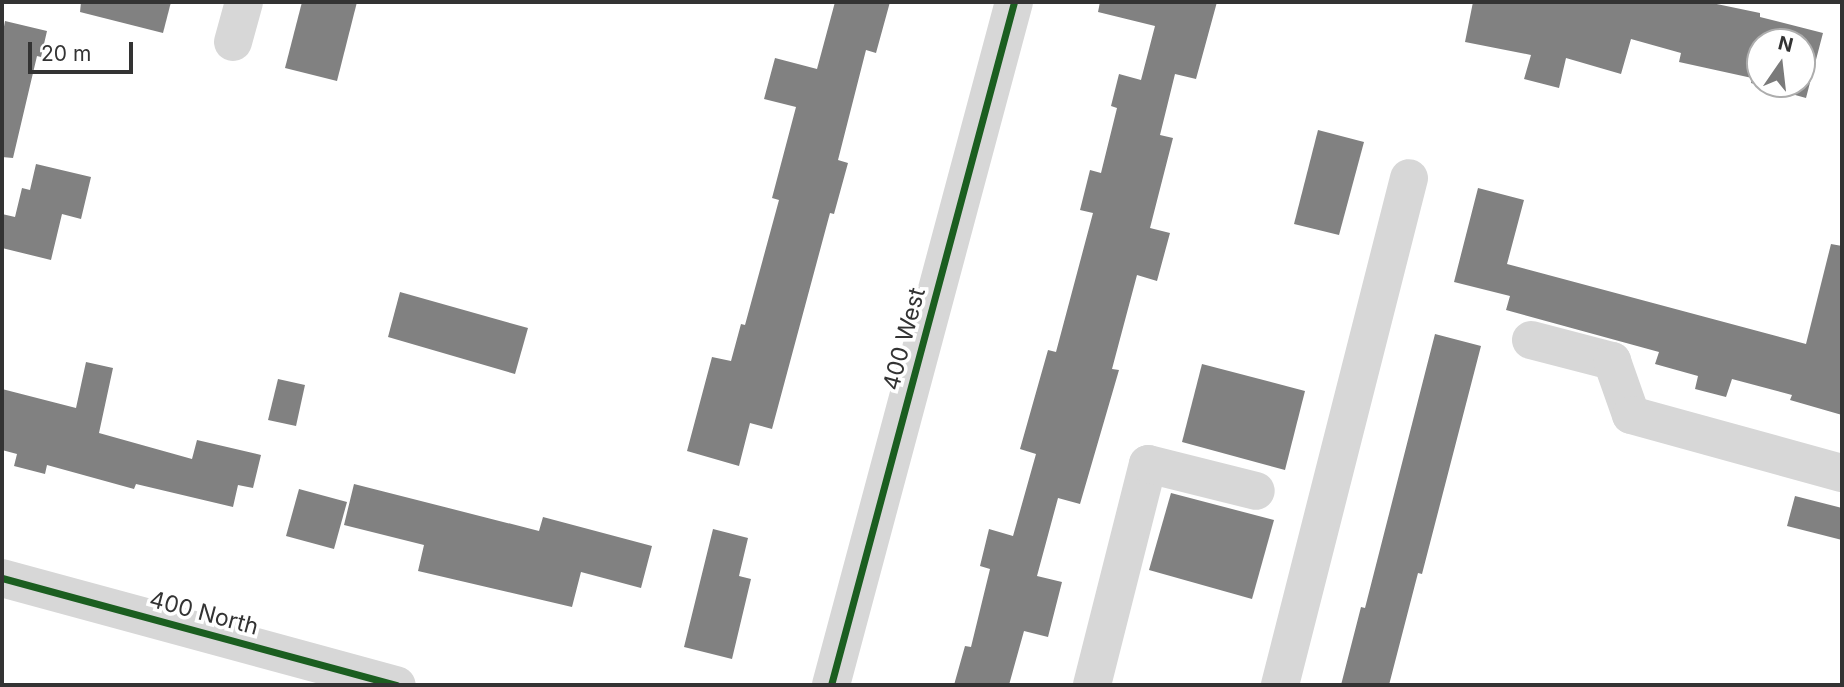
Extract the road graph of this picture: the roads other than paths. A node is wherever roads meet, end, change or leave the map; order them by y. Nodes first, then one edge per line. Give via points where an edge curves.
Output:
1 (244, 2) edge
2 (1014, 2) edge
3 (233, 42) dead end
4 (1409, 178) dead end
5 (1531, 340) dead end
6 (1842, 474) edge
7 (1256, 491) dead end
8 (2, 578) edge
9 (397, 685) edge
10 (831, 685) edge
11 (1092, 685) edge
12 (1280, 685) edge

1 - 3 street
2 - 10 street, 400 West
4 - 12 street
5 - 6 street via 1612,361 1631,415
7 - 11 street via 1148,464
8 - 9 street, 400 North

